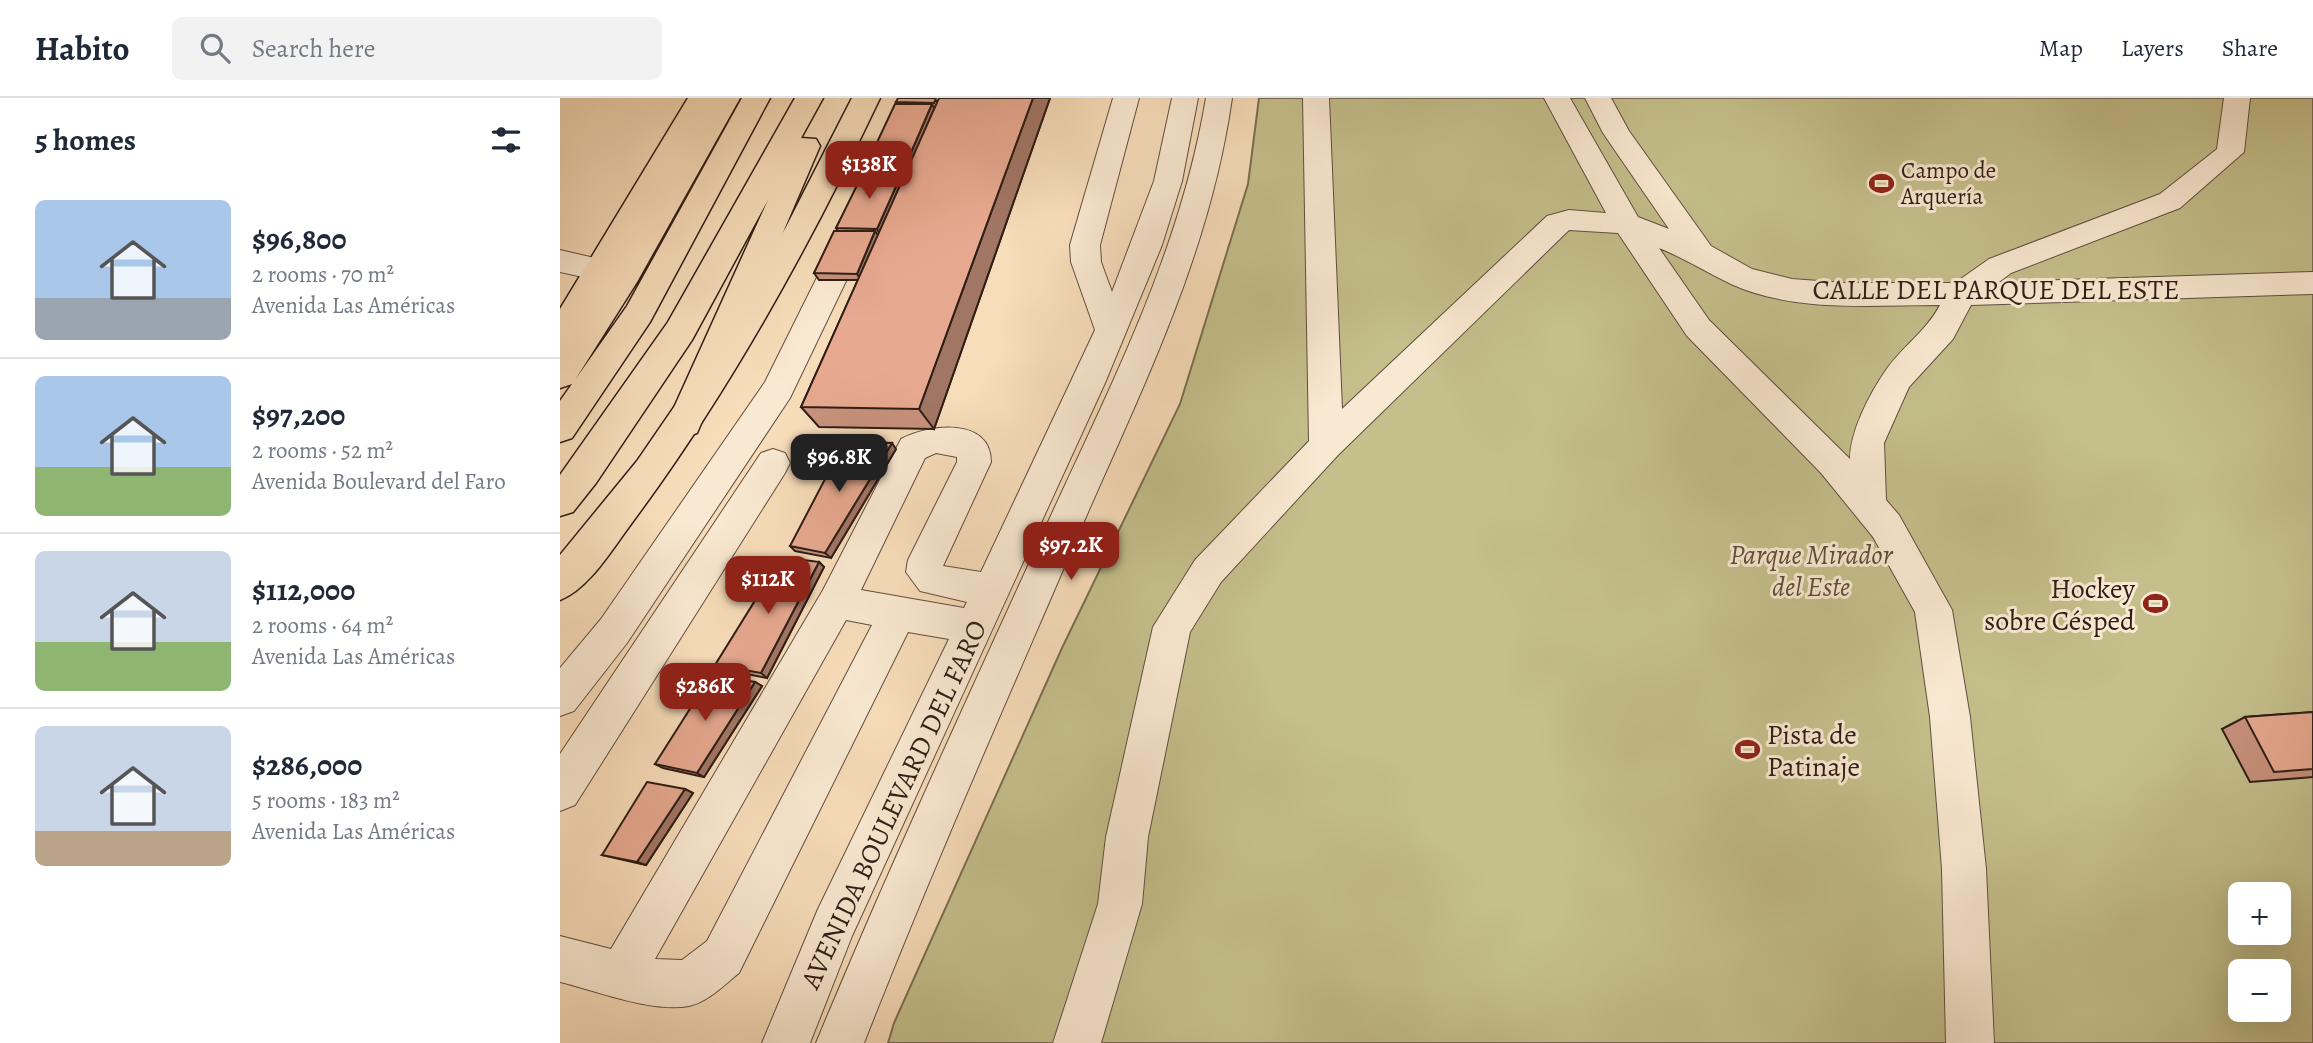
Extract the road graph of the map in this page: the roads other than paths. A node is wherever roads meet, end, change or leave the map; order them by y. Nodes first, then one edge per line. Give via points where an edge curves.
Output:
1 (702, 98) edge
2 (726, 98) edge
3 (756, 98) edge
4 (808, 98) edge
5 (826, 98) edge
6 (866, 98) edge
7 (1126, 98) edge
8 (1185, 98) edge
9 (1219, 98) edge
10 (1316, 98) edge
11 (1557, 98) edge
12 (1598, 98) edge
13 (2237, 98) edge
14 (864, 209) edge
15 (1627, 224) junction
16 (1701, 253) junction
17 (560, 261) edge
18 (601, 270) junction
19 (2313, 283) edge
20 (1961, 295) junction
21 (1111, 330) junction
22 (560, 337) edge
23 (560, 375) edge
24 (685, 423) junction
25 (560, 428) edge
26 (1326, 445) junction
27 (773, 463) dead end
28 (560, 501) edge
29 (1868, 505) junction
30 (560, 583) edge
31 (991, 590) junction
32 (836, 602) junction
33 (898, 613) junction
34 (974, 627) junction
35 (560, 698) edge
36 (560, 791) edge
37 (560, 959) edge
38 (622, 974) junction
39 (786, 1043) edge
40 (841, 1043) edge
41 (1077, 1043) edge
42 (1970, 1043) edge

1 - 18 main road
2 - 23 main road via 626,274
3 - 25 main road via 639,314
4 - 28 main road via 680,331
5 - 24 main road
6 - 24 main road via 749,323
7 - 21 street via 1085,245 1086,262
8 - 21 street, AVENIDA BOULEVARD DEL FARO via 1168,181
9 - 40 street, AVENIDA BOULEVARD DEL FARO via 1195,210 1147,341 934,814
10 - 26 street
11 - 15 street
12 - 16 street via 1617,134
13 - 20 street via 2230,152 2170,201 2000,266
14 - 35 street via 778,389 614,631
15 - 16 street, CALLE DEL PARQUE DEL ESTE
15 - 26 street, CALLE DEL PARQUE DEL ESTE via 1557,223
15 - 29 street via 1698,328 1833,463
16 - 20 street, CALLE DEL PARQUE DEL ESTE via 1743,277 1792,290
17 - 18 street
18 - 22 main road
19 - 20 street, CALLE DEL PARQUE DEL ESTE
20 - 29 street via 1942,331 1896,380 1867,443
21 - 31 street, AVENIDA BOULEVARD DEL FARO
24 - 30 main road
26 - 41 street via 1208,571 1172,626 1127,838 1120,904
27 - 36 street
29 - 42 street via 1886,526 1933,610 1950,717 1964,869
31 - 32 street via 933,580 924,572 974,462 974,450 962,442 936,438 913,449
31 - 34 street, AVENIDA BOULEVARD DEL FARO
32 - 33 street
32 - 38 street
33 - 34 street
33 - 38 street via 723,957 690,983 662,985
34 - 39 street, AVENIDA BOULEVARD DEL FARO via 834,925
37 - 38 street

